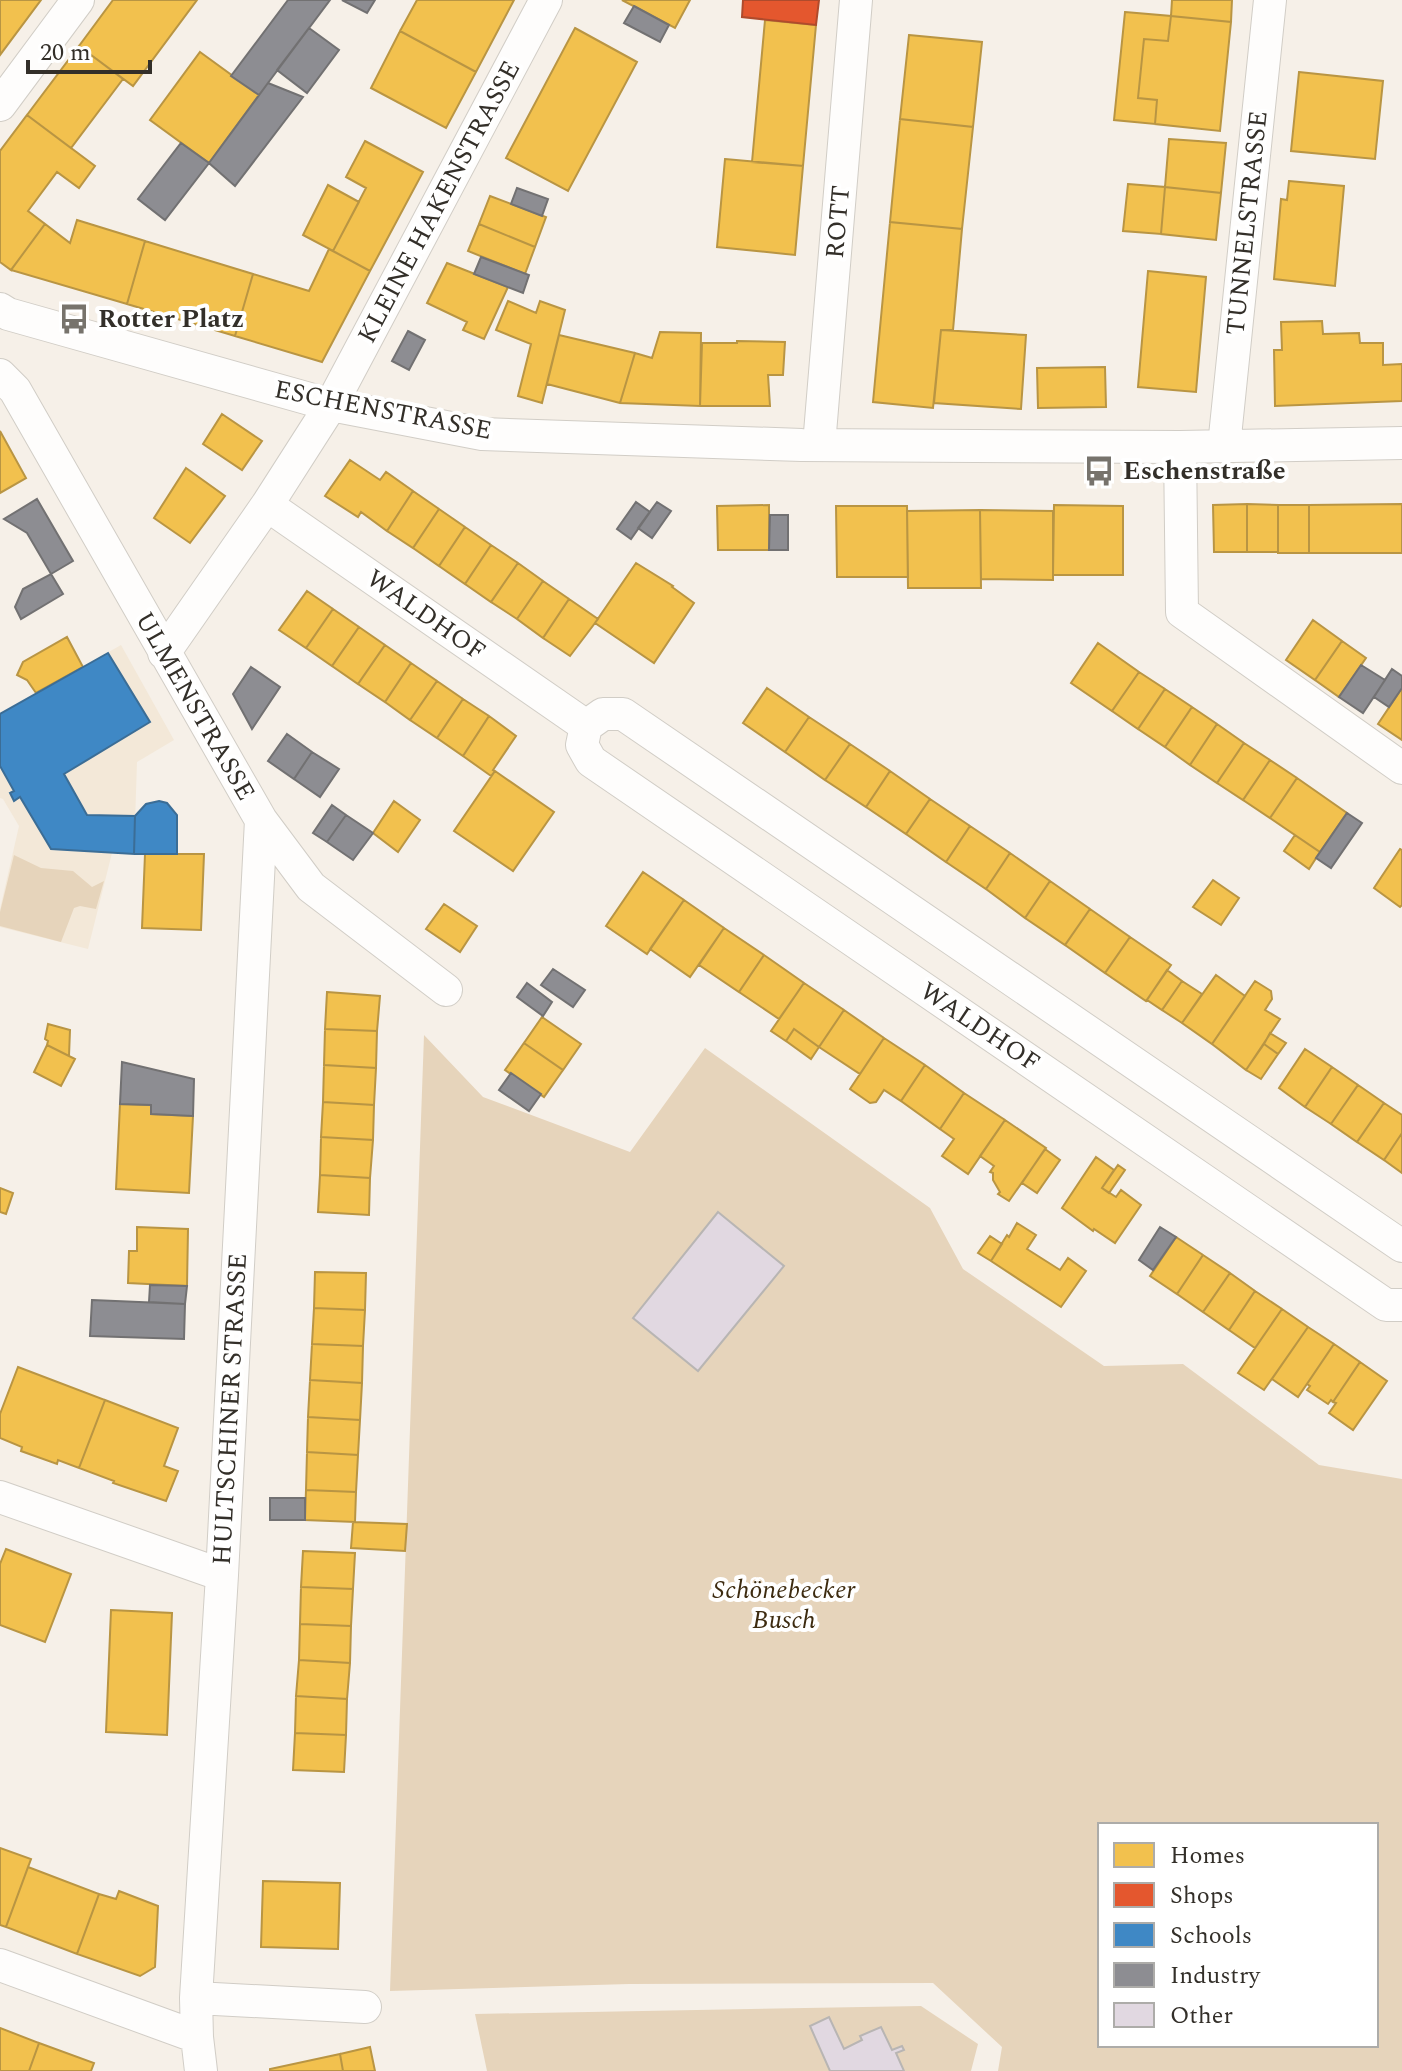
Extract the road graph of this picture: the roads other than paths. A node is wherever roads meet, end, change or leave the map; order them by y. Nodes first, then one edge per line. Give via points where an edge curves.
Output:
1 (78, 0) edge
2 (546, 0) edge
3 (856, 0) edge
4 (1270, 0) edge
5 (0, 105) edge
6 (0, 309) edge
7 (0, 375) edge
8 (331, 405) junction
9 (1402, 443) edge
10 (819, 445) junction
11 (1224, 446) junction
12 (1180, 447) junction
13 (267, 505) junction
14 (164, 653) junction
15 (586, 726) junction
16 (1402, 768) edge
17 (261, 820) junction
18 (446, 990) dead end
19 (1402, 1246) edge
20 (1402, 1305) edge
21 (0, 1497) edge
22 (222, 1575) junction
23 (0, 1965) edge
24 (196, 1998) junction
25 (365, 2007) dead end
26 (197, 2037) junction
27 (201, 2071) edge

1 - 5 street
2 - 8 street, KLEINE HAKENSTRASSE
3 - 10 street, ROTT
4 - 11 street, TUNNELSTRASSE
6 - 8 street, ESCHENSTRASSE
7 - 14 street, ULMENSTRASSE via 15,390
8 - 10 street, ESCHENSTRASSE via 482,434
8 - 13 street
9 - 11 street, ESCHENSTRASSE
10 - 12 street, ESCHENSTRASSE
11 - 12 street, ESCHENSTRASSE
12 - 16 street via 1182,612
13 - 14 street
13 - 15 street, WALDHOF
14 - 17 street, ULMENSTRASSE
15 - 19 street via 603,714 623,714
15 - 20 street, WALDHOF via 582,745 591,761 1386,1305
17 - 18 street, ULMENSTRASSE via 311,887
17 - 22 street, HULTSCHINER STRASSE
21 - 22 street
22 - 24 street, HULTSCHINER STRASSE
23 - 26 street
24 - 25 street
24 - 26 street, HULTSCHINER STRASSE
26 - 27 street, HULTSCHINER STRASSE

